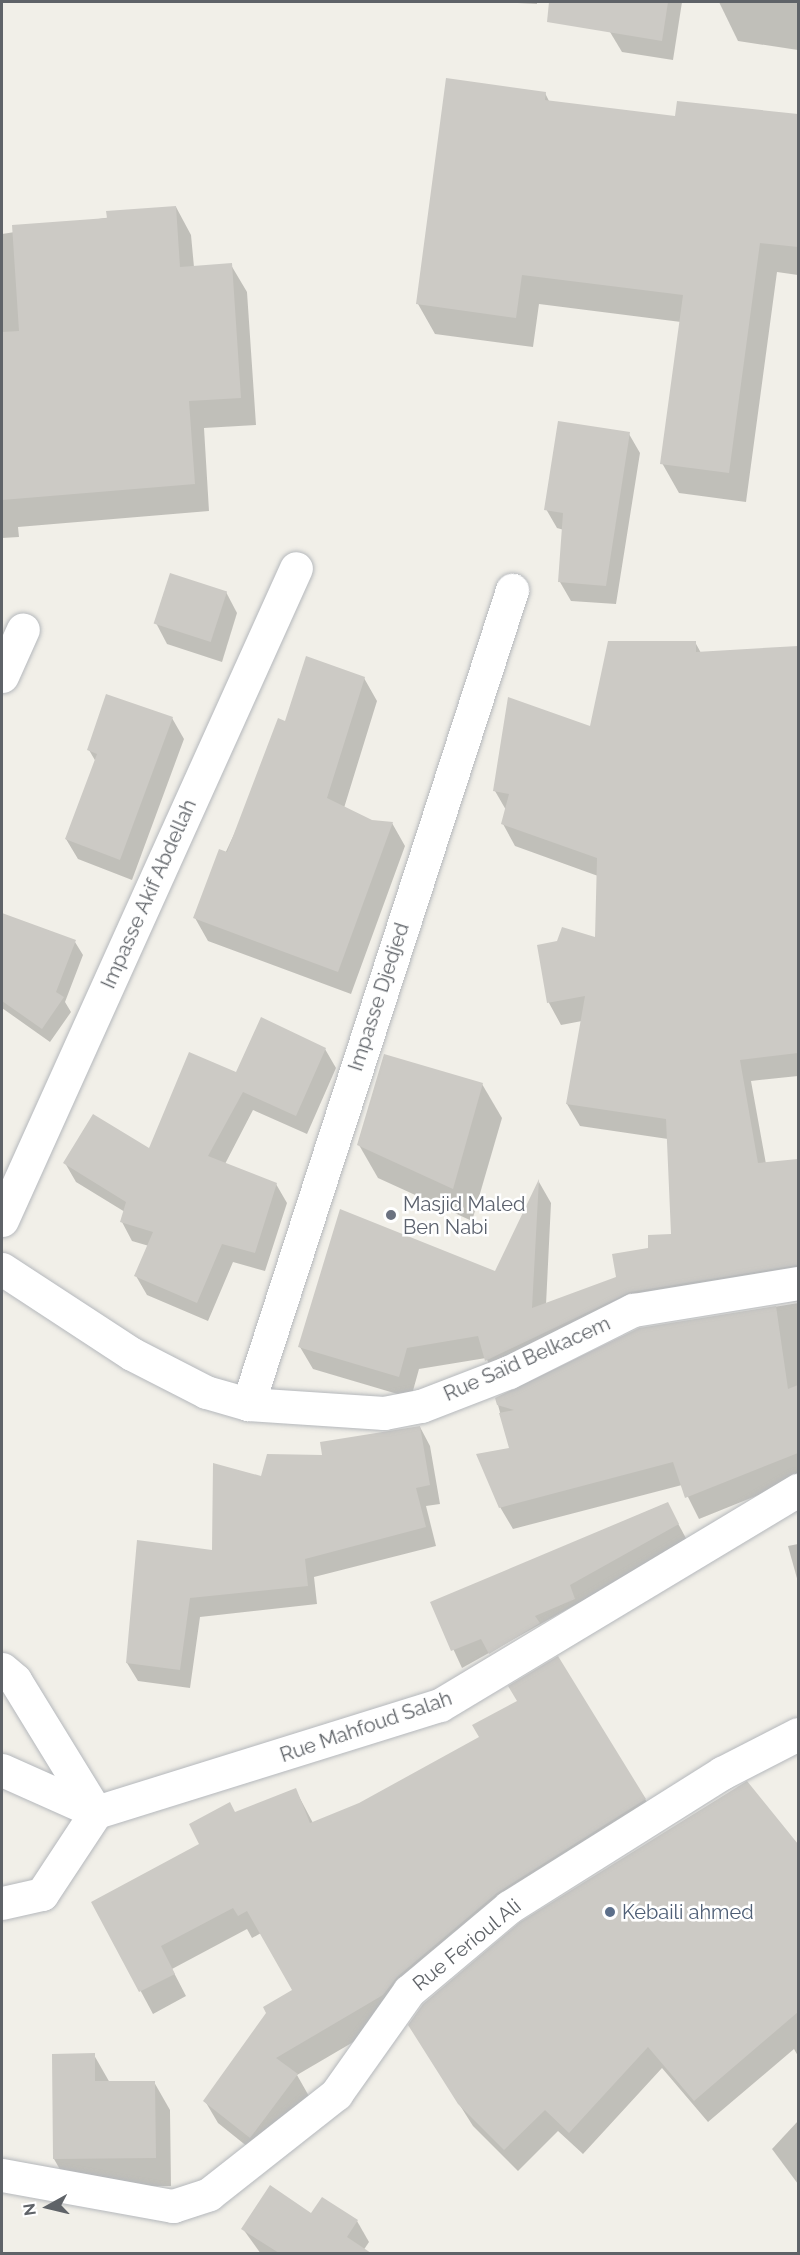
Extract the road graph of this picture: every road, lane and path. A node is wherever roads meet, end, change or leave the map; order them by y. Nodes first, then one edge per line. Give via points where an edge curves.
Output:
1 (296, 568) dead end
2 (512, 590) dead end
3 (23, 629) dead end
4 (2, 676) edge
5 (2, 1220) edge
6 (2, 1269) edge
7 (798, 1283) edge
8 (248, 1404) junction
9 (798, 1490) edge
10 (2, 1669) edge
11 (798, 1734) edge
12 (2, 1770) edge
13 (96, 1812) junction
14 (2, 1903) edge
15 (2, 2175) edge

1 - 5 street, Impasse Akif Abdellah
2 - 8 street, Impasse Djedjed
3 - 4 street
6 - 8 street, Rue Saïd Belkacem via 132,1354 206,1392
7 - 8 street, Rue Saïd Belkacem via 633,1310 508,1372 422,1406 384,1413
9 - 13 street, Rue Mahfoud Salah via 440,1705
10 - 13 street via 15,1680
11 - 15 street, Rue Ferioul Ali via 722,1773 509,1907 410,1991 336,2094 209,2194 172,2206
12 - 13 street
13 - 14 street via 42,1894

